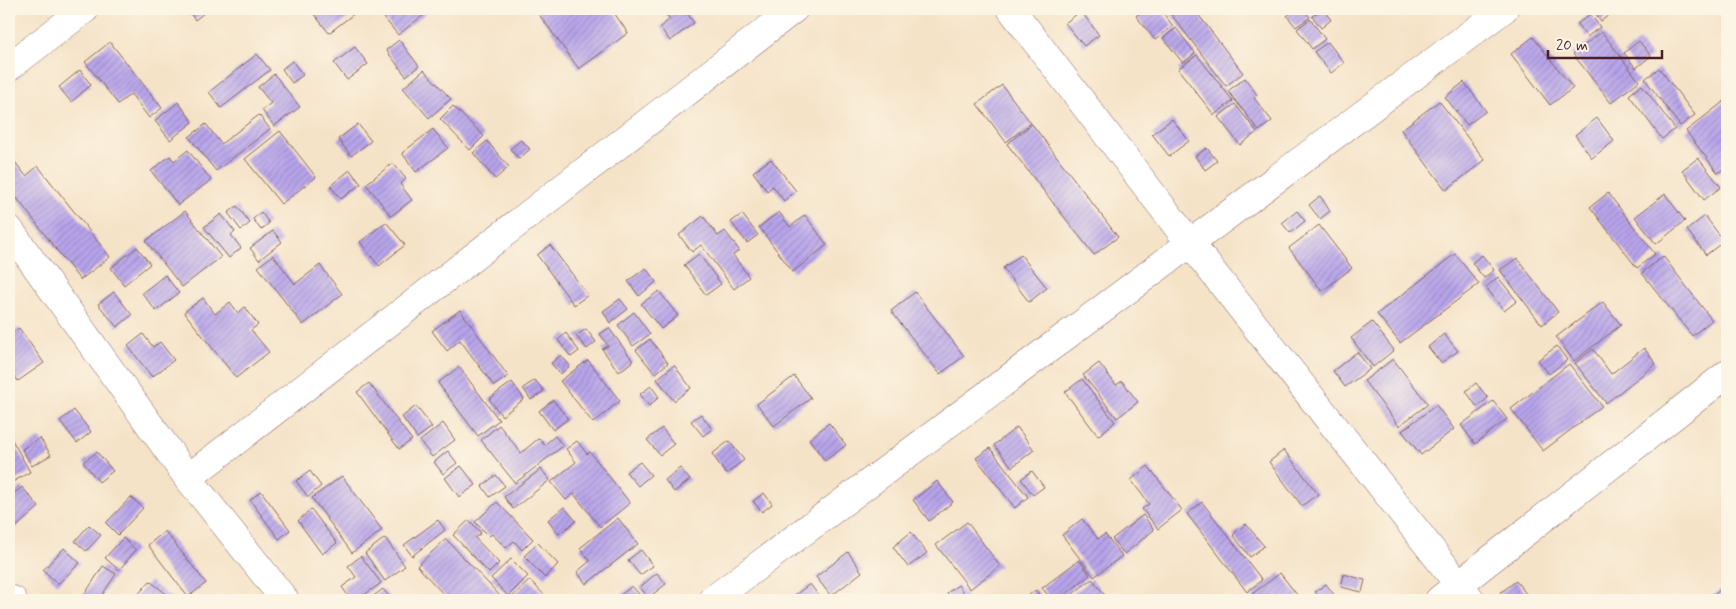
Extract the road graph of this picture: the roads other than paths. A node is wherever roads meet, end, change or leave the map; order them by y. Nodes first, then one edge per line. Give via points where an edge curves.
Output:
1 (85, 9) edge
2 (794, 9) edge
3 (1011, 9) edge
4 (1504, 9) edge
5 (9, 67) edge
6 (9, 229) edge
7 (1189, 242) junction
8 (1727, 374) edge
9 (188, 478) junction
10 (1456, 595) edge
11 (9, 599) edge
12 (13, 600) edge
13 (285, 600) edge
14 (712, 600) edge

1 - 5 street
2 - 9 street
3 - 7 street
4 - 7 street
6 - 9 street
7 - 10 street
7 - 14 street
8 - 10 street
9 - 13 street
11 - 12 street

